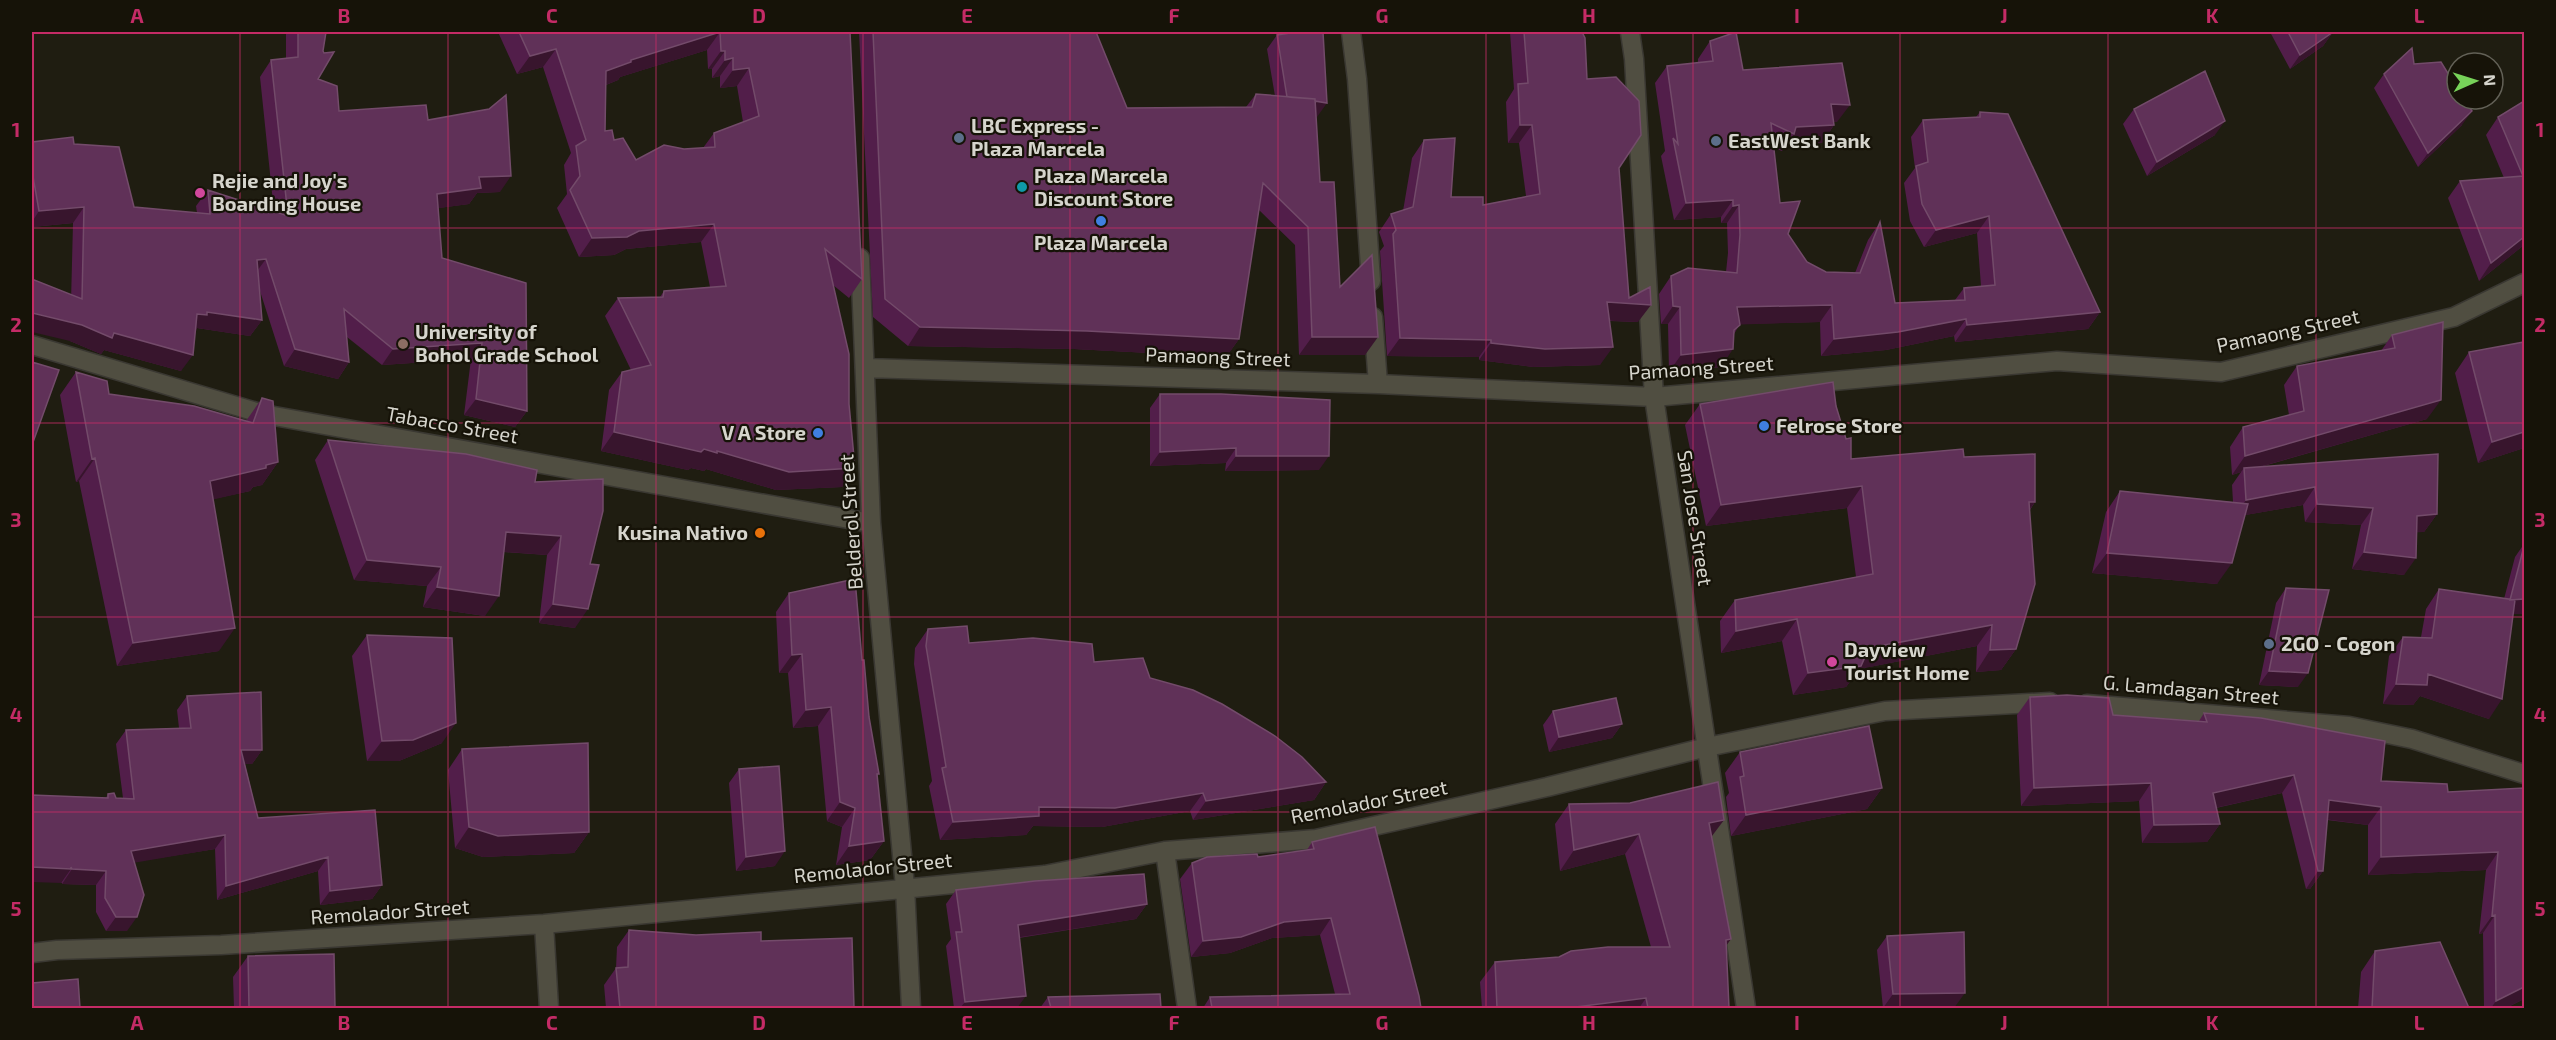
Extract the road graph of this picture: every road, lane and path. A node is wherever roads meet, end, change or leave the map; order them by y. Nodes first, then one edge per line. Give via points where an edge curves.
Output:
1 (1351, 32) edge
2 (1630, 32) edge
3 (859, 240) edge
4 (2524, 284) edge
5 (32, 345) edge
6 (866, 368) junction
7 (1378, 384) junction
8 (1654, 397) junction
9 (871, 523) junction
10 (1707, 747) junction
11 (2524, 774) edge
12 (1165, 851) junction
13 (904, 888) junction
14 (544, 924) junction
15 (32, 953) edge
16 (549, 1008) edge
17 (911, 1008) edge
18 (1187, 1008) edge
19 (1746, 1008) edge

1 - 7 street
2 - 8 street, San Jose Street
3 - 6 street, Belderol Street
4 - 8 street, Pamaong Street via 2454,317 2221,372 2057,361
5 - 9 street, Tabacco Street via 263,414
6 - 7 street, Pamaong Street
6 - 9 street, Belderol Street
7 - 8 street, Pamaong Street
8 - 10 street, San Jose Street
9 - 13 street, Belderol Street
10 - 11 street, G. Lamdagan Street via 1885,711 2055,702 2349,726 2412,739
10 - 12 street, Remolador Street via 1316,839
10 - 19 street, San Jose Street
12 - 13 street, Remolador Street via 1045,876
12 - 18 street
13 - 14 street, Remolador Street
13 - 17 street, Belderol Street
14 - 15 street, Remolador Street
14 - 16 street

